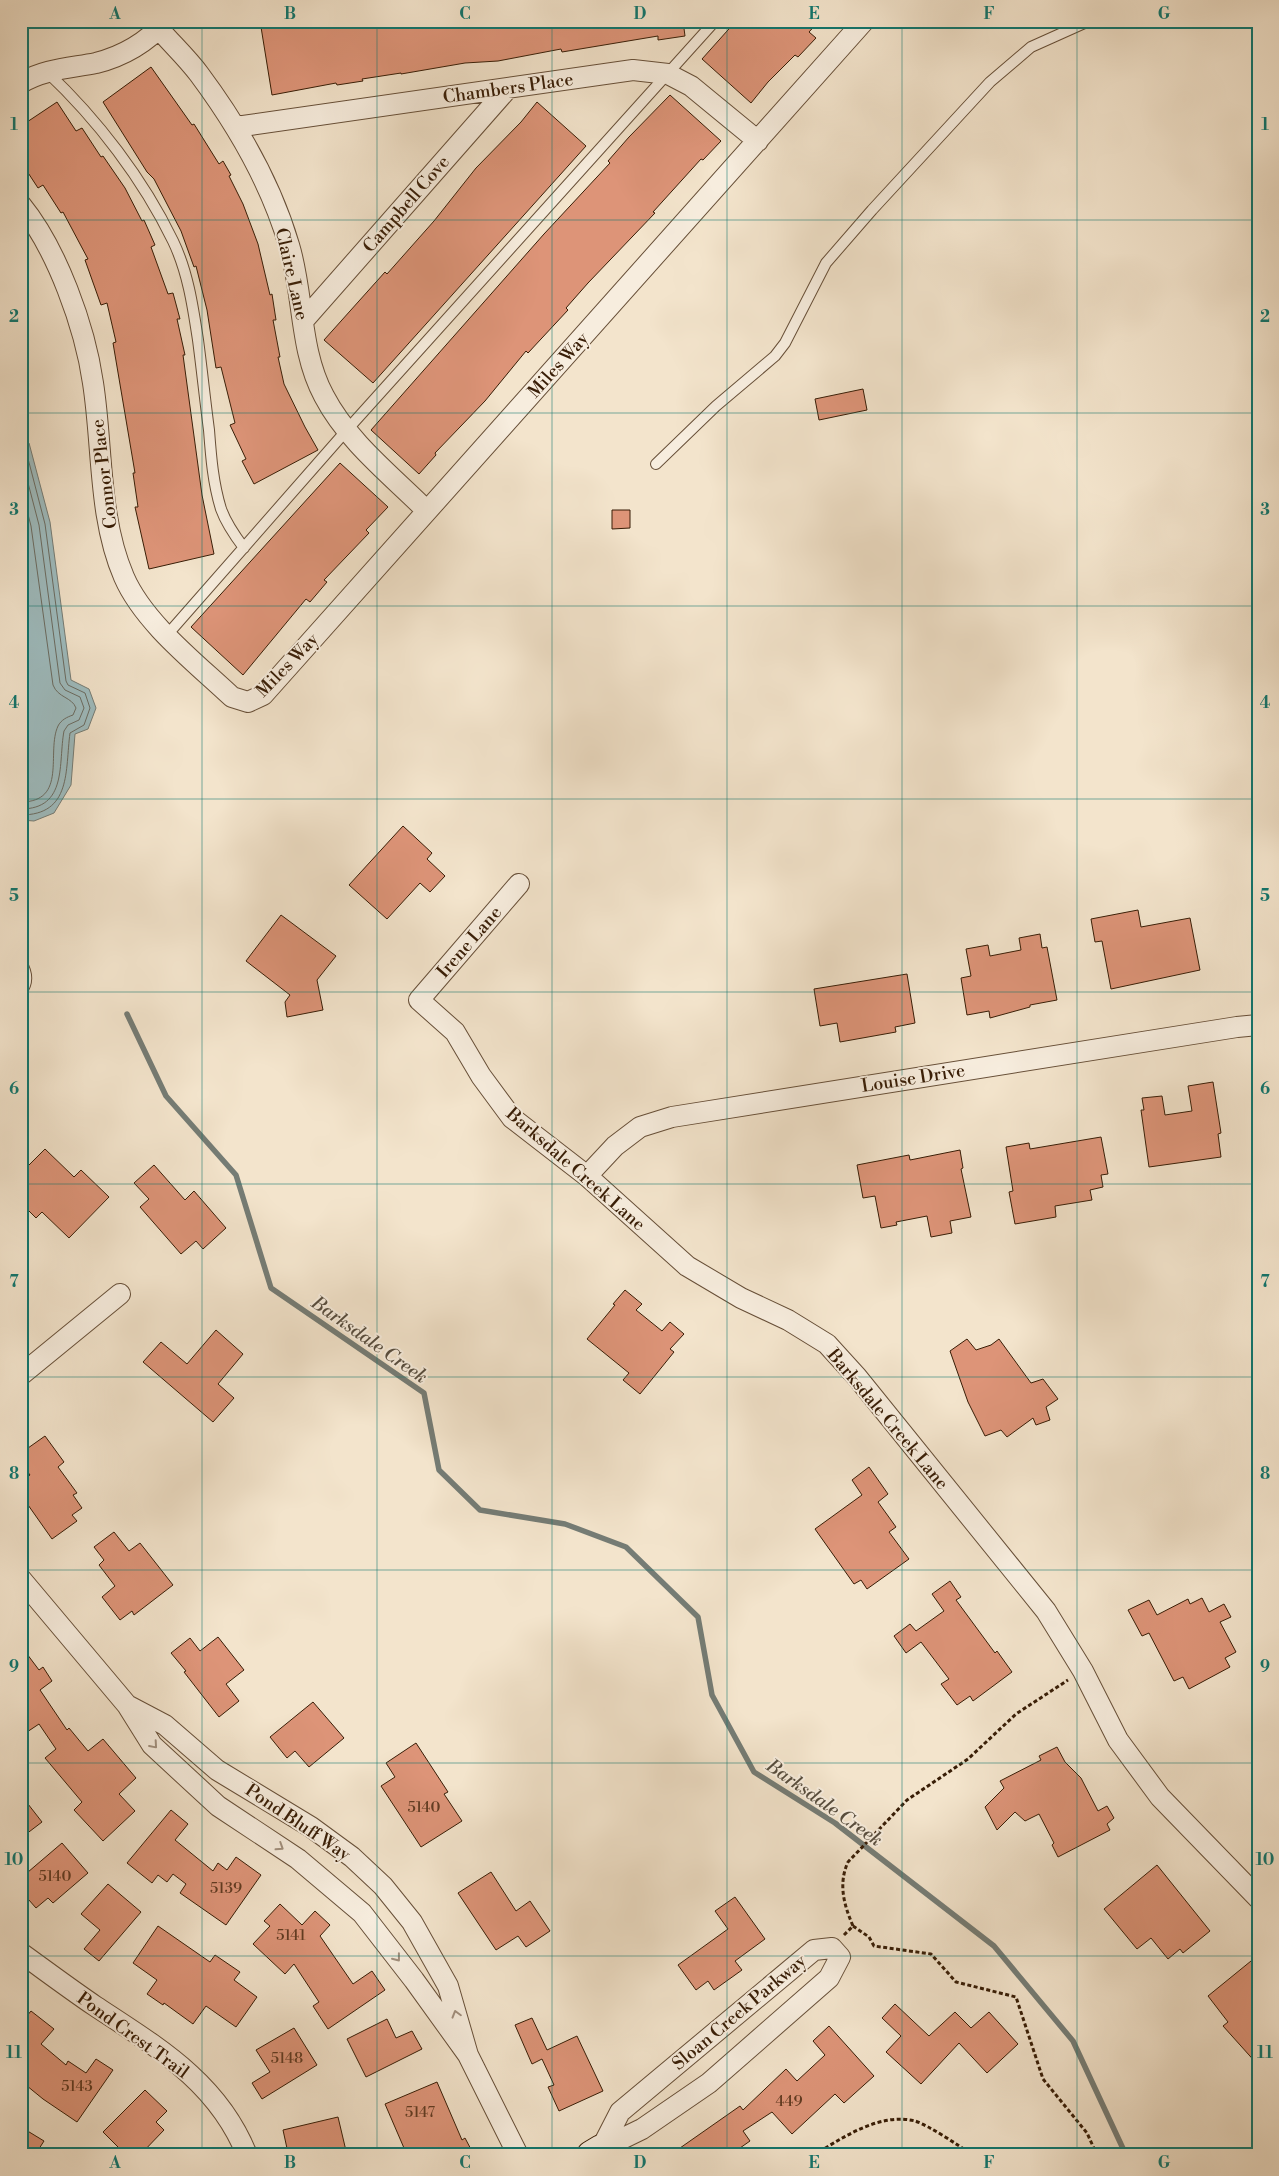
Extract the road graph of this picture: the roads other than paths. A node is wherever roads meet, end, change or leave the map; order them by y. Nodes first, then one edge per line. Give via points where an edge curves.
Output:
1 (715, 21) edge
2 (864, 21) edge
3 (1089, 21) edge
4 (163, 25) edge
5 (47, 72) junction
6 (668, 74) junction
7 (21, 83) edge
8 (508, 88) junction
9 (236, 127) junction
10 (758, 140) junction
11 (21, 205) edge
12 (304, 320) junction
13 (346, 431) junction
14 (656, 464) dead end
15 (427, 511) junction
16 (244, 548) junction
17 (167, 635) junction
18 (248, 702) joint
19 (519, 884) dead end
20 (21, 962) edge
21 (21, 992) edge
22 (419, 1000) joint
23 (1258, 1025) edge
24 (587, 1176) junction
25 (120, 1294) dead end
26 (21, 1375) edge
27 (21, 1579) edge
28 (127, 1705) junction
29 (1258, 1898) edge
30 (21, 1953) edge
31 (468, 2055) junction
32 (596, 2152) edge
33 (247, 2155) edge
34 (518, 2155) edge

1 - 6 lane
2 - 10 street, Miles Way
3 - 14 lane via 1031,47 990,82 826,263 785,343 775,356 716,406
4 - 5 street via 133,49 115,58
4 - 9 street, Claire Lane
5 - 7 street
5 - 16 lane via 107,139 148,195 174,243 188,287 198,339 214,480 225,518
6 - 8 street, Chambers Place via 633,70
6 - 10 street, Chambers Place via 691,86
6 - 13 lane
8 - 9 street, Chambers Place
8 - 12 street, Campbell Cove
9 - 12 street, Claire Lane via 270,194 289,245
10 - 15 street, Miles Way
11 - 17 street, Connor Place via 56,262 77,315 93,382 112,540 124,578 146,615
12 - 13 street, Claire Lane via 309,360 323,395
13 - 15 street, Claire Lane
13 - 16 lane
15 - 18 street, Miles Way via 263,695
16 - 17 lane
17 - 18 street, Connor Place via 232,697
19 - 22 street, Irene Lane
20 - 21 lane via 26,970 26,981
22 - 24 street, Barksdale Creek Lane via 454,1032 512,1118
23 - 24 street, Louise Drive via 672,1117 640,1127 615,1146
24 - 29 street, Barksdale Creek Lane via 688,1266 827,1344 1046,1611 1118,1740 1160,1797
25 - 26 street
27 - 28 street, Pond Bluff Way
28 -> 31 street, Pond Bluff Way via 152,1745 218,1806 298,1859 362,1913
31 -> 28 street, Pond Bluff Way via 448,1986 412,1922 383,1886 312,1827 217,1770 165,1725
30 - 33 street, Pond Crest Trail via 164,2052 193,2076 225,2111
31 - 34 street, Pond Bluff Way
32 - 32 street, Sloan Creek Parkway via 642,2129 717,2077 830,1978 840,1957 832,1948 814,1950 620,2112

